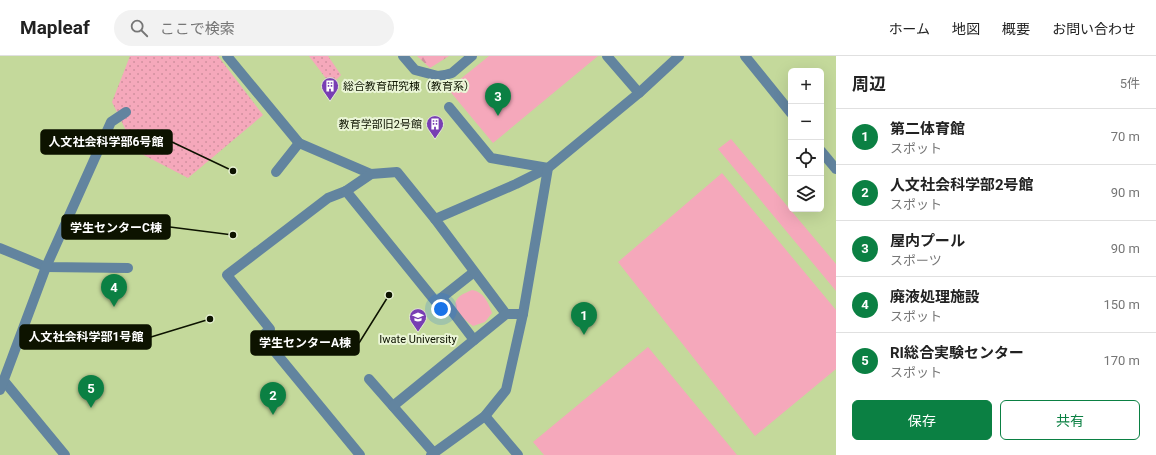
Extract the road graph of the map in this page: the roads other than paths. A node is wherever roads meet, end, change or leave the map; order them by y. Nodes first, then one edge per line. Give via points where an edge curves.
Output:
1 (227, 56) edge
2 (403, 56) edge
3 (472, 56) edge
4 (607, 56) edge
5 (679, 56) edge
6 (745, 56) edge
7 (639, 93) junction
8 (449, 107) dead end
9 (788, 109) edge
10 (126, 112) dead end
11 (299, 143) junction
12 (824, 154) edge
13 (548, 168) junction
14 (836, 169) edge
15 (276, 172) dead end
16 (370, 174) junction
17 (346, 191) junction
18 (435, 219) junction
19 (0, 248) edge
20 (46, 267) junction
21 (128, 268) dead end
22 (474, 272) junction
23 (442, 298) junction
24 (506, 314) junction
25 (523, 314) junction
26 (474, 340) junction
27 (369, 379) dead end
28 (2, 385) edge
29 (393, 406) junction
30 (485, 416) junction
31 (433, 454) edge
32 (65, 455) edge
33 (360, 455) edge
34 (518, 455) edge

1 - 11 lane
2 - 3 lane via 415,70 438,76 452,73
4 - 7 lane
5 - 7 lane
6 - 9 lane
7 - 13 lane
8 - 13 lane via 491,158
10 - 20 lane via 111,122
11 - 15 lane
11 - 16 lane
12 - 14 lane
13 - 18 lane
13 - 25 lane
16 - 17 lane
16 - 18 lane via 397,172
17 - 23 lane via 436,302
17 - 33 lane via 328,198 227,276 270,329 262,336
18 - 22 lane
19 - 20 lane
20 - 21 lane
20 - 28 lane
22 - 23 lane
22 - 24 lane
23 - 26 lane
24 - 25 lane
24 - 26 lane
25 - 30 lane via 506,390
26 - 29 lane
27 - 29 lane
28 - 32 lane
29 - 31 lane
30 - 31 lane
30 - 34 lane

